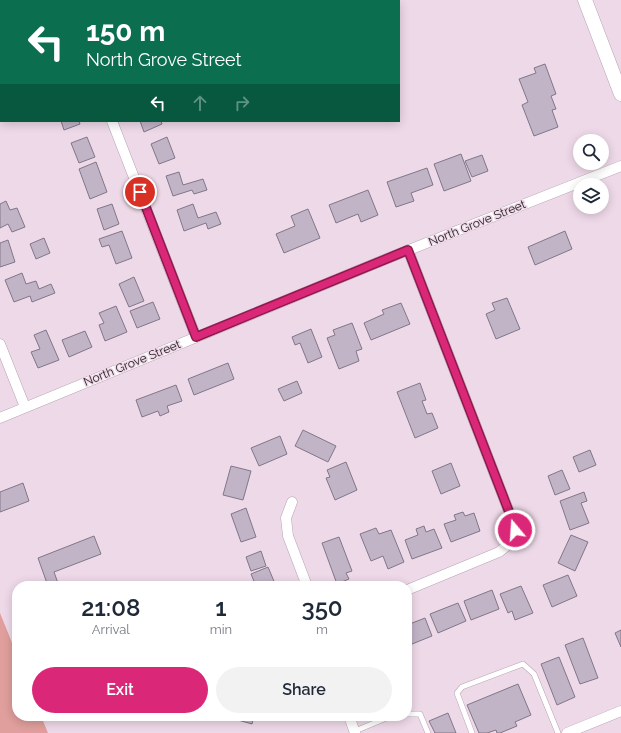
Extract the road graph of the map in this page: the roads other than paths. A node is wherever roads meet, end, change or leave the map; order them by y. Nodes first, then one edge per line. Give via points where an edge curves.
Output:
1 (586, 0) edge
2 (621, 94) edge
3 (112, 122) edge
4 (621, 166) edge
5 (408, 250) junction
6 (196, 337) junction
7 (0, 344) edge
8 (25, 407) junction
9 (0, 418) edge
10 (292, 502) dead end
11 (305, 581) edge
12 (412, 588) edge
13 (621, 711) edge
14 (412, 714) edge
15 (351, 721) edge
16 (380, 721) edge
17 (355, 732) edge
18 (428, 733) edge
19 (472, 733) edge
20 (558, 733) edge
21 (567, 733) edge

1 - 2 main road
3 - 6 street
4 - 5 street, North Grove Street
5 - 6 street, North Grove Street
5 - 12 street via 515,530 511,543 499,552
6 - 8 street, North Grove Street
7 - 8 street
8 - 9 street, North Grove Street
10 - 11 street via 286,518 288,536
13 - 21 street
14 - 18 lane via 420,714
15 - 17 street
16 - 17 lane
19 - 20 lane via 457,693 462,687 523,664 534,674

